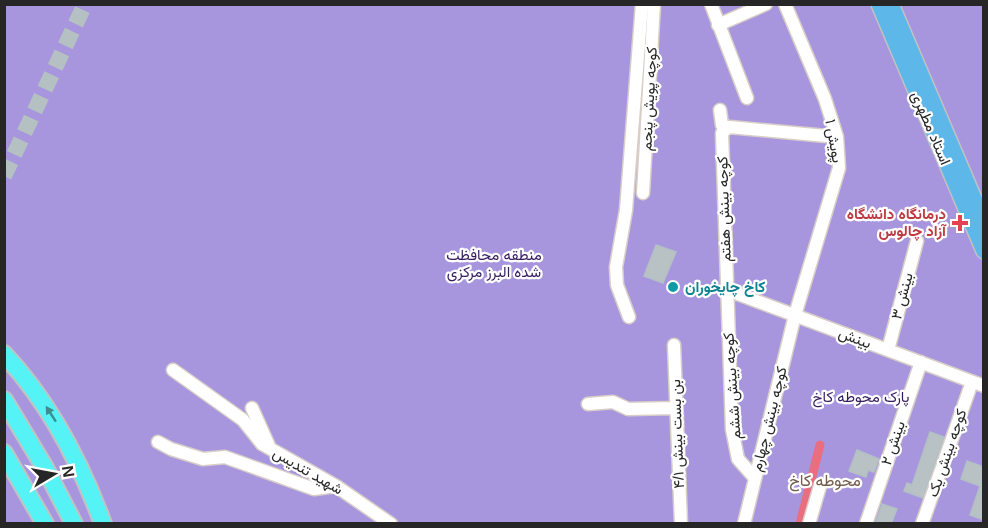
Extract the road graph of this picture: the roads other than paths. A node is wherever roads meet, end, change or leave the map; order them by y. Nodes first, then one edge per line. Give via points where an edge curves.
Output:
1 (642, 4) edge
2 (654, 4) edge
3 (711, 4) edge
4 (766, 4) edge
5 (784, 4) edge
6 (879, 4) edge
7 (891, 4) edge
8 (718, 25) junction
9 (747, 98) dead end
10 (720, 110) dead end
11 (725, 130) junction
12 (837, 137) junction
13 (644, 193) dead end
14 (984, 222) edge
15 (916, 242) dead end
16 (984, 251) edge
17 (727, 290) junction
18 (795, 315) junction
19 (629, 317) dead end
20 (674, 345) dead end
21 (888, 350) junction
22 (5, 355) edge
23 (921, 362) junction
24 (173, 370) dead end
25 (978, 384) edge
26 (4, 400) edge
27 (588, 404) dead end
28 (252, 408) dead end
29 (676, 408) junction
30 (158, 442) dead end
31 (271, 450) junction
32 (4, 453) edge
33 (754, 477) junction
34 (336, 486) junction
35 (820, 486) dead end
36 (45, 524) edge
37 (74, 524) edge
38 (103, 524) edge
39 (391, 524) edge
40 (681, 524) edge
41 (744, 524) edge
42 (809, 524) edge
43 (866, 524) edge
44 (922, 524) edge

1 - 19 street via 626,210 616,267 617,285
2 - 13 street, کوچه پویش پنجم
3 - 8 street
4 - 8 street
5 - 12 street, پویش ۱
6 - 16 main road, استاد مطهری
7 - 14 main road, استاد مطهری
8 - 9 street
10 - 11 street, کوچه بینش هفتم
11 - 12 street via 729,127
11 - 17 street, کوچه بینش هفتم via 722,133
12 - 18 street, پویش ۱ via 839,168
15 - 21 street, بینش ۳
17 - 18 street, بینش
17 - 33 street, کوچه بینش ششم via 732,429 738,459
18 - 21 street, بینش
18 - 33 street, کوچه بینش چهارم
20 - 29 street, بن بست بینش ۴/۱
21 - 23 street, بینش
38 -> 22 highway via 63,433
23 - 25 street, بینش
23 - 43 street, بینش ۲
24 - 31 street, شهید تندیس via 243,420
25 - 44 street, کوچه بینش یک
26 - 37 highway
27 - 29 street via 613,402 628,409
28 - 31 street
29 - 40 street, بن بست بینش ۴/۱
30 - 34 street via 203,459 225,457 314,489
31 - 34 street, شهید تندیس
32 - 36 highway
33 - 41 street, کوچه بینش چهارم
34 - 39 street, شهید تندیس
35 - 42 street

